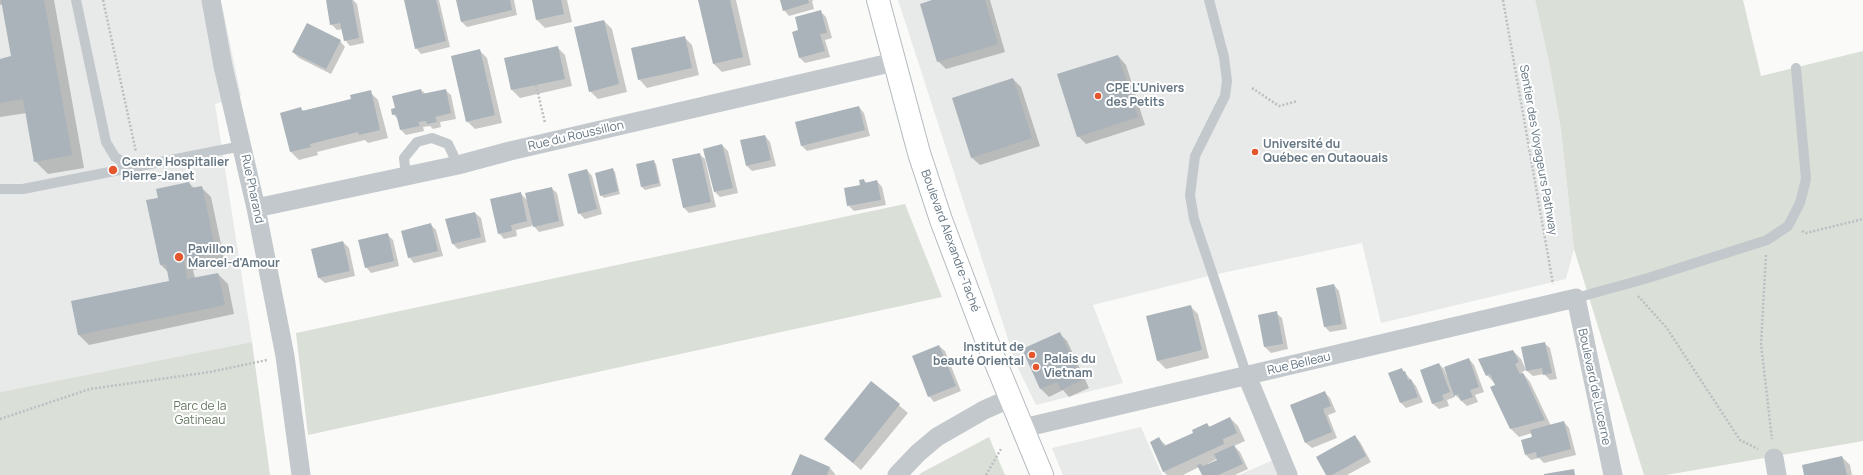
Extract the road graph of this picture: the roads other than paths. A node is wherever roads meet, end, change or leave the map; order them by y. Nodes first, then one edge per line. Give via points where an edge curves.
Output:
1 (76, 0) edge
2 (211, 0) edge
3 (878, 0) edge
4 (1210, 0) edge
5 (894, 62) junction
6 (1796, 68) dead end
7 (242, 146) junction
8 (458, 165) junction
9 (132, 168) junction
10 (406, 176) junction
11 (0, 189) edge
12 (256, 208) junction
13 (1576, 298) junction
14 (1247, 376) junction
15 (1011, 398) junction
16 (1023, 428) junction
17 (301, 475) edge
18 (897, 475) edge
19 (1042, 475) edge
20 (1288, 475) edge
21 (1613, 475) edge

1 - 9 lane via 106,142 115,157
2 - 7 street, Rue Pharand
3 - 5 main road, Boulevard Alexandre-Taché
4 - 14 lane via 1227,81 1225,96 1195,156 1190,195 1194,219
5 - 8 street, Rue du Roussillon
5 - 15 main road, Boulevard Alexandre-Taché via 941,220
6 - 13 lane via 1806,179 1800,203 1788,226 1767,240
7 - 9 lane
7 - 12 street, Rue Pharand
8 - 10 street, Rue du Roussillon
8 - 10 lane via 448,144 432,138 417,142 404,158
9 - 11 lane via 23,189
10 - 12 street, Rue du Roussillon
12 - 17 street, Rue Pharand via 285,356
13 - 14 street, Rue Belleau
13 - 21 street, Boulevard de Lucerne
14 - 16 street, Rue Belleau
14 - 20 street
15 - 16 main road, Boulevard Alexandre-Taché
15 - 18 street via 937,437
16 - 19 main road, Boulevard Alexandre-Taché

